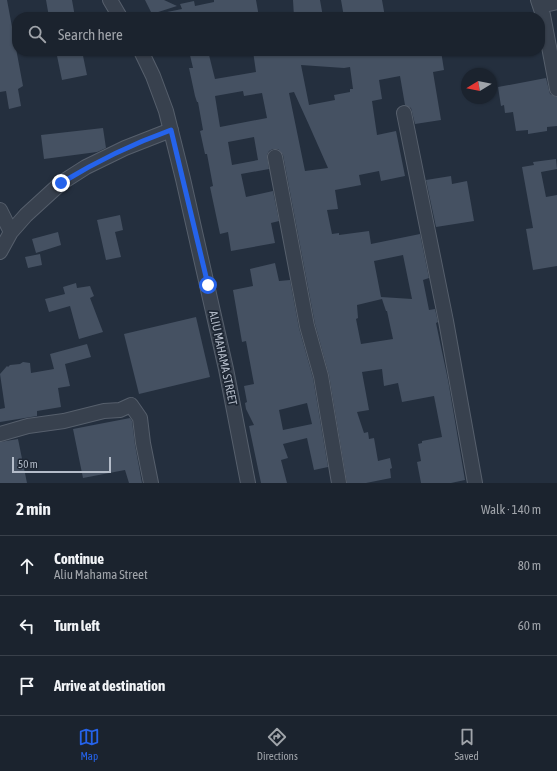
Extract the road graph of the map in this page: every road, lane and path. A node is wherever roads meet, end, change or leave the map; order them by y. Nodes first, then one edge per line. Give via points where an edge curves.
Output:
1 (110, 0) edge
2 (557, 2) edge
3 (539, 3) edge
4 (117, 12) edge
5 (545, 26) edge
6 (143, 56) edge
7 (557, 89) edge
8 (404, 113) dead end
9 (171, 130) junction
10 (275, 157) dead end
11 (0, 210) edge
12 (11, 232) junction
13 (0, 252) edge
14 (0, 434) edge
15 (151, 483) edge
16 (248, 483) edge
17 (339, 483) edge
18 (475, 483) edge

1 - 4 street
2 - 3 street
5 - 7 street
6 - 9 street, ALIU MAHAMA STREET via 153,76
8 - 18 street
9 - 12 street via 124,148 86,167 61,183
9 - 16 street, ALIU MAHAMA STREET via 208,285
10 - 17 street via 307,326 321,376
11 - 12 street
12 - 13 street
14 - 15 street via 28,426 120,410 131,405 140,418

